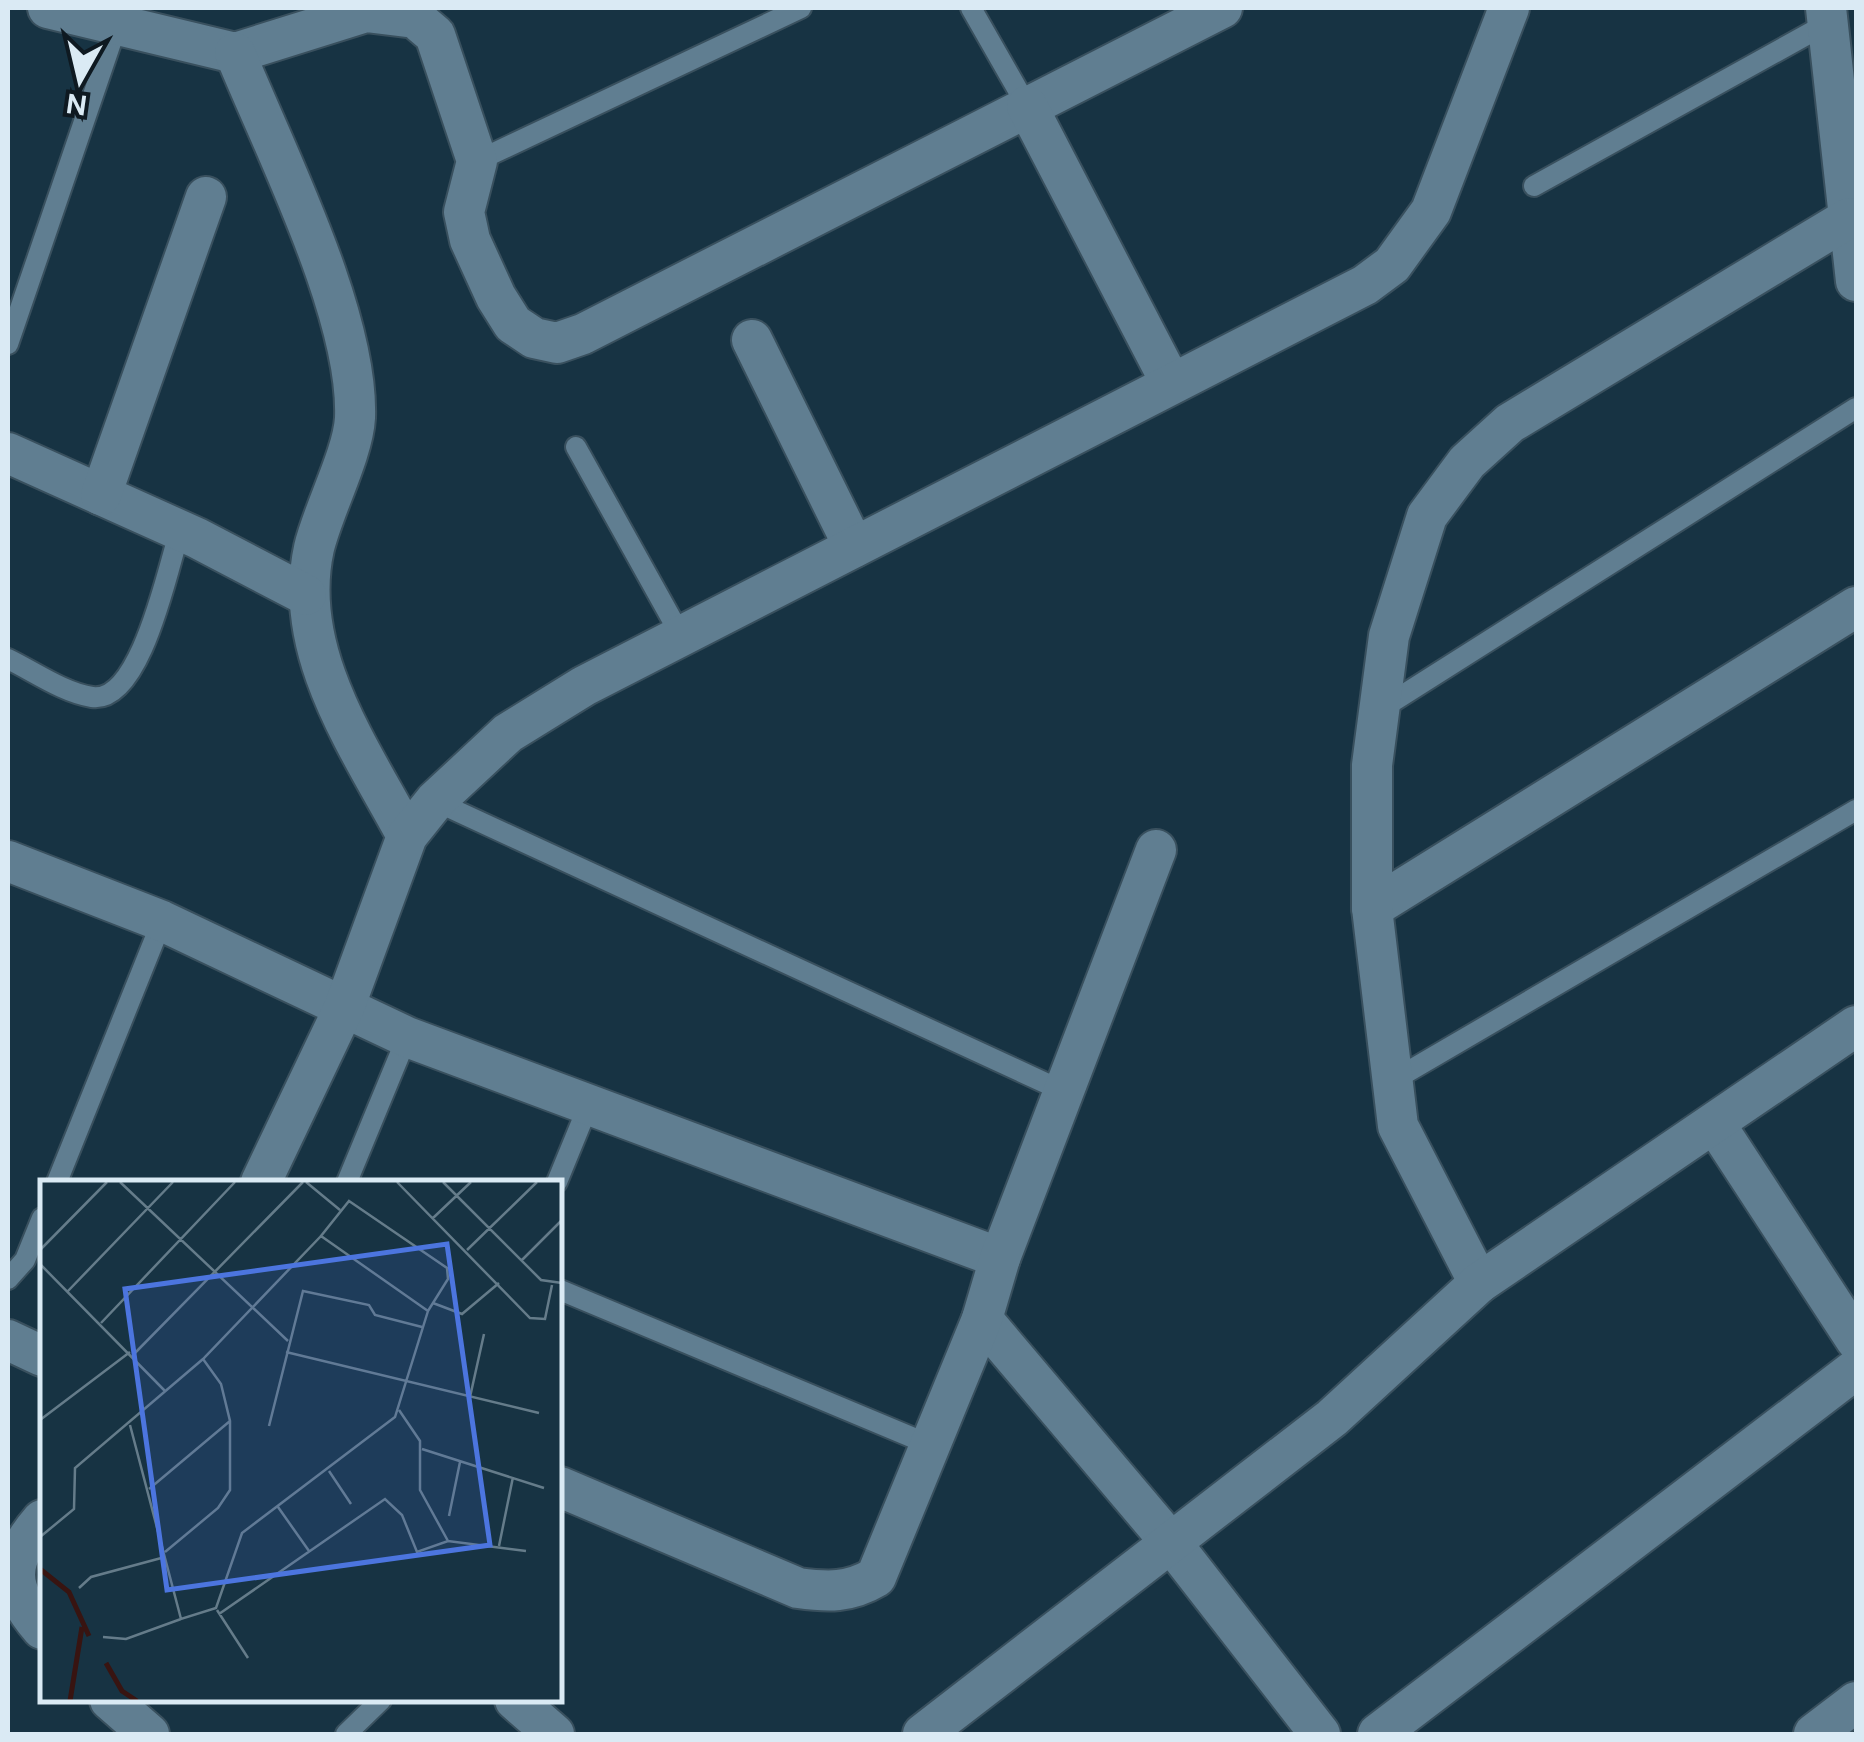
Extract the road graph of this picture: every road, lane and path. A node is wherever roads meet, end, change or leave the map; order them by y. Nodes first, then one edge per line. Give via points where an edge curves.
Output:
1 (48, 8) edge
2 (801, 8) edge
3 (971, 8) edge
4 (1222, 8) edge
5 (1508, 8) edge
6 (1827, 15) edge
7 (117, 24) junction
8 (235, 53) junction
9 (1027, 106) junction
10 (477, 161) junction
11 (1534, 186) dead end
12 (206, 197) dead end
13 (1852, 200) edge
14 (1856, 281) edge
15 (752, 340) dead end
16 (8, 344) edge
17 (1171, 382) junction
18 (1856, 408) edge
19 (576, 447) dead end
20 (8, 453) edge
21 (101, 495) junction
22 (180, 530) junction
23 (854, 546) junction
24 (306, 595) junction
25 (1856, 607) edge
26 (680, 634) junction
27 (8, 658) edge
28 (1376, 712) junction
29 (435, 801) junction
30 (1856, 810) edge
31 (408, 836) junction
32 (1156, 850) dead end
33 (8, 861) edge
34 (1372, 908) junction
35 (162, 921) junction
36 (344, 1008) junction
37 (1856, 1026) edge
38 (407, 1038) junction
39 (1392, 1081) junction
40 (1065, 1092) junction
41 (589, 1104) junction
42 (1715, 1124) junction
43 (58, 1180) edge
44 (262, 1180) edge
45 (349, 1180) edge
46 (558, 1180) edge
47 (40, 1223) edge
48 (1000, 1258) junction
49 (8, 1278) edge
50 (1479, 1283) junction
51 (562, 1291) edge
52 (982, 1320) junction
53 (8, 1340) edge
54 (1856, 1340) edge
55 (40, 1355) edge
56 (1856, 1369) edge
57 (928, 1444) junction
58 (562, 1488) edge
59 (40, 1522) edge
60 (1173, 1545) junction
61 (40, 1627) edge
62 (112, 1702) edge
63 (379, 1702) edge
64 (517, 1702) edge
65 (1856, 1702) edge
66 (149, 1734) edge
67 (346, 1734) edge
68 (554, 1734) edge
69 (923, 1734) edge
70 (1320, 1734) edge
71 (1378, 1734) edge
72 (1814, 1734) edge

1 - 7 street
2 - 10 lane
3 - 9 lane
4 - 9 street
5 - 17 street via 1431,210 1392,265 1365,285
6 - 11 lane
6 - 13 street
7 - 8 street
7 - 16 lane
8 - 10 street via 366,12 415,18 435,35
8 - 24 street via 336,300 349,365 355,420 314,546
9 - 10 street via 556,343 513,324 470,240 464,212
9 - 17 street
12 - 21 street
13 - 14 street
13 - 28 street via 1510,423 1466,462 1428,516 1389,636
15 - 23 street
17 - 23 street
18 - 28 lane
19 - 26 lane
20 - 21 street
21 - 22 street
22 - 24 street
22 - 27 lane via 136,666 118,690 92,697
23 - 26 street
24 - 31 street via 314,647
25 - 34 street
26 - 29 street via 508,733
28 - 34 street
29 - 31 street
29 - 40 lane
30 - 39 lane
31 - 36 street
32 - 40 street
33 - 35 street
34 - 39 street
35 - 36 street
35 - 43 lane
36 - 38 street
36 - 44 street
37 - 42 street
38 - 41 street
38 - 45 lane
39 - 50 street via 1398,1126
40 - 48 street
41 - 46 lane
41 - 48 street
42 - 50 street
42 - 54 street
47 - 49 lane via 26,1260
48 - 52 street
50 - 60 street via 1332,1418
51 - 57 lane
52 - 57 street
52 - 60 street
53 - 55 street
56 - 71 street
57 - 58 street via 876,1577 833,1593 798,1588
59 - 61 street via 16,1561 15,1585
60 - 69 street
60 - 70 street
62 - 66 street
63 - 67 lane
64 - 68 street
65 - 72 street

